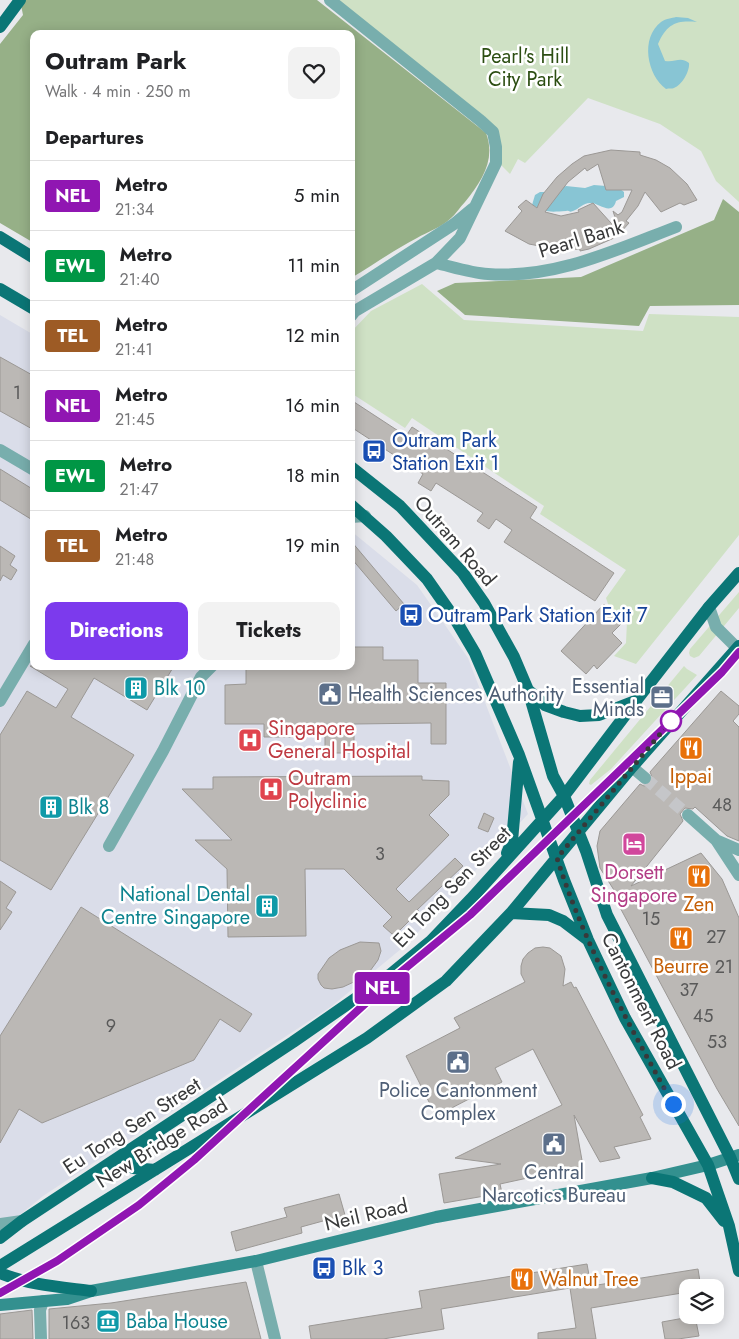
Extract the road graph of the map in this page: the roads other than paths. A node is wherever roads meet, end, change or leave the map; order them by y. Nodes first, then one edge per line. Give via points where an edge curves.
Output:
1 (20, 0) edge
2 (330, 0) edge
3 (0, 27) edge
4 (476, 206) junction
5 (676, 227) dead end
6 (0, 237) edge
7 (30, 256) edge
8 (436, 263) junction
9 (355, 287) edge
10 (0, 289) edge
11 (30, 307) edge
12 (355, 312) edge
13 (0, 450) edge
14 (30, 468) edge
15 (355, 470) edge
16 (355, 508) edge
17 (365, 516) junction
18 (355, 517) edge
19 (739, 573) edge
20 (710, 607) junction
21 (738, 648) edge
22 (30, 651) edge
23 (208, 670) edge
24 (528, 690) junction
25 (0, 701) edge
26 (636, 701) junction
27 (519, 755) junction
28 (632, 766) junction
29 (645, 778) tunnel mouth
30 (564, 796) junction
31 (691, 817) tunnel mouth
32 (543, 820) junction
33 (578, 831) junction
34 (716, 840) junction
35 (108, 846) dead end
36 (739, 850) edge
37 (557, 858) junction
38 (738, 870) edge
39 (491, 875) junction
40 (511, 913) junction
41 (588, 940) junction
42 (130, 1150) junction
43 (735, 1156) edge
44 (708, 1165) junction
45 (155, 1170) junction
46 (652, 1178) junction
47 (739, 1179) edge
48 (22, 1221) junction
49 (0, 1224) edge
50 (729, 1226) junction
51 (0, 1238) edge
52 (256, 1261) junction
53 (0, 1266) edge
54 (739, 1271) edge
55 (0, 1273) edge
56 (90, 1291) junction
57 (43, 1301) junction
58 (0, 1305) edge
59 (41, 1339) edge
60 (275, 1339) edge

1 - 3 main road
2 - 4 street via 492,132 496,163
4 - 8 street via 460,238
4 - 9 street via 454,224
5 - 8 street, Pearl Bank via 588,261 544,272 491,274
6 - 7 main road
8 - 12 street
10 - 11 main road
13 - 14 street
15 - 24 main road, Outram Road via 400,506 462,573 484,603
16 - 17 main road
17 - 18 street
17 - 27 main road via 427,579 455,619 479,662
19 - 20 main road, Eu Tong Sen Street
20 - 21 street via 716,627
20 - 26 main road, Eu Tong Sen Street
21 - 28 main road, New Bridge Road
22 - 25 street
23 - 35 street via 201,677
24 - 26 main road via 545,705 580,716 599,716
24 - 30 main road, Outram Road via 553,776
26 - 30 main road, Eu Tong Sen Street
27 - 32 main road
27 - 39 main road via 512,842
28 - 29 street
28 - 33 main road, New Bridge Road
30 - 32 main road, Eu Tong Sen Street
30 - 33 main road, Cantonment Road
31 - 34 street
32 - 37 main road
32 - 39 main road, Eu Tong Sen Street
33 - 37 main road, New Bridge Road
33 - 43 main road, Cantonment Road via 607,916
34 - 36 street
34 - 38 street
37 - 40 main road, New Bridge Road
37 - 41 main road, Cantonment Road
39 - 42 main road, Eu Tong Sen Street via 431,941 391,974
40 - 41 main road via 550,915
40 - 45 main road, New Bridge Road via 446,981 416,1004
41 - 44 main road, Cantonment Road via 625,1018
42 - 45 main road via 128,1159 133,1168
42 - 48 main road, Eu Tong Sen Street
43 - 44 main road, Neil Road
43 - 47 main road, Cantonment Road
44 - 46 main road, Neil Road
44 - 50 main road, Cantonment Road
45 - 53 main road, New Bridge Road
46 - 50 main road via 673,1182 706,1198
46 - 52 main road, Neil Road via 436,1217
48 - 49 street
48 - 51 main road, Eu Tong Sen Street
50 - 54 main road, Cantonment Road
52 - 56 main road, Neil Road
52 - 60 street
55 - 56 main road via 36,1284
56 - 57 main road, Neil Road via 67,1299
57 - 58 main road, Neil Road
57 - 59 street via 40,1310

